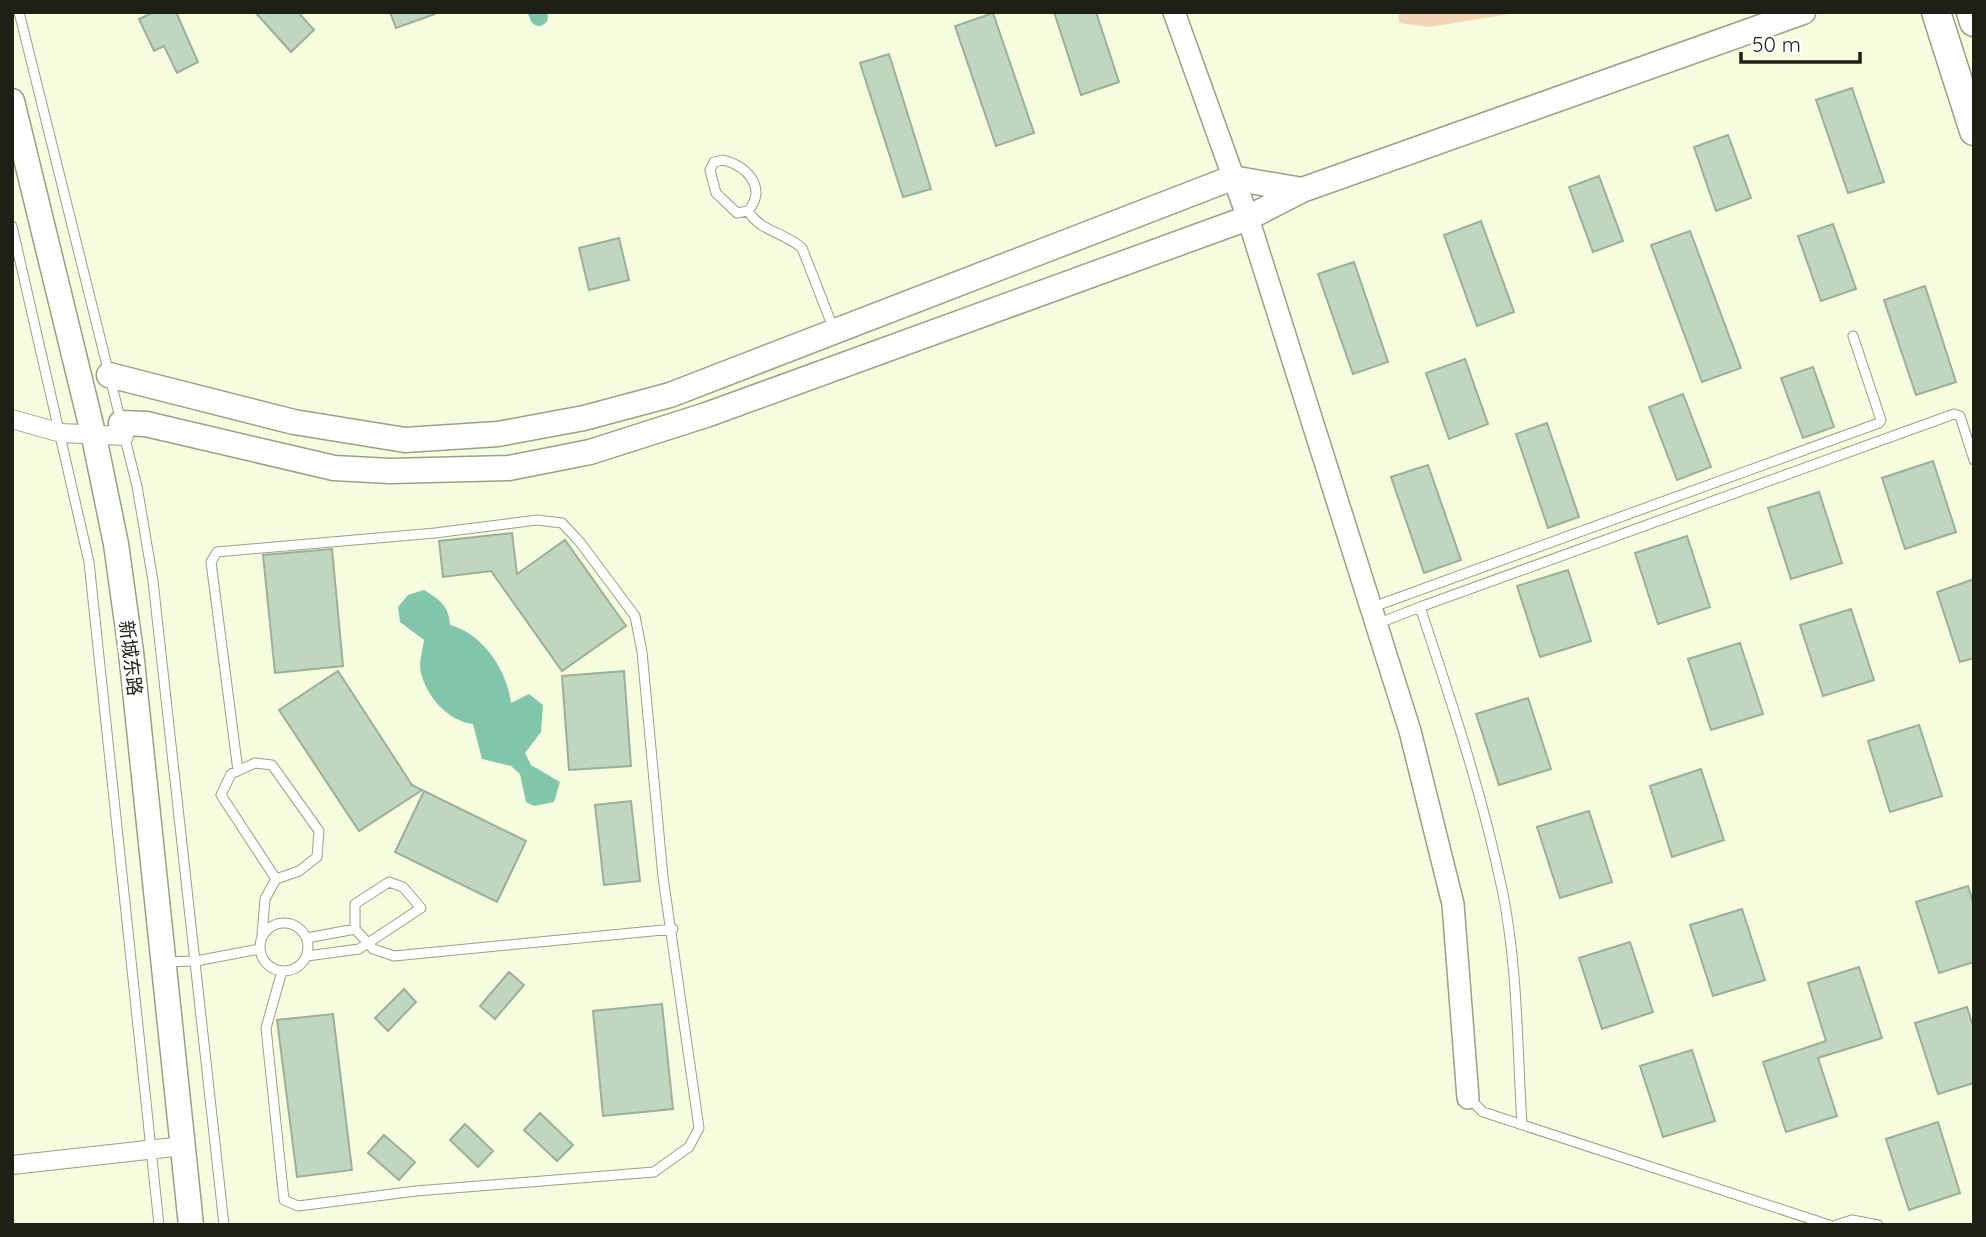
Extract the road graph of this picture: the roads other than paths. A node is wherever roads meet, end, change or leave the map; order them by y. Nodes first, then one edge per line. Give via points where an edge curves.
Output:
1 (19, 12) edge
2 (1174, 12) edge
3 (1803, 12) edge
4 (1936, 12) edge
5 (1971, 12) edge
6 (1974, 22) edge
7 (12, 101) edge
8 (1974, 131) edge
9 (1232, 178) junction
10 (1303, 190) junction
11 (748, 211) junction
12 (1248, 218) junction
13 (12, 226) edge
14 (834, 332) junction
15 (1853, 336) dead end
16 (109, 375) junction
17 (12, 419) edge
18 (123, 430) junction
19 (61, 433) junction
20 (94, 437) junction
21 (1974, 460) edge
22 (1420, 607) junction
23 (1373, 616) junction
24 (238, 771) junction
25 (276, 879) junction
26 (355, 929) junction
27 (673, 929) junction
28 (262, 935) junction
29 (307, 938) junction
30 (368, 943) junction
31 (259, 949) junction
32 (307, 956) junction
33 (196, 961) junction
34 (164, 962) junction
35 (282, 971) junction
36 (1468, 1098) joint
37 (1522, 1124) junction
38 (183, 1146) junction
39 (151, 1149) junction
40 (12, 1164) edge
41 (159, 1225) edge
42 (191, 1225) edge
43 (224, 1225) edge
44 (1829, 1225) edge
45 (1836, 1225) edge
46 (1878, 1225) edge

1 - 16 lane
2 - 9 street
3 - 10 main road
4 - 8 main road
5 - 6 main road
7 - 20 main road, 新城东路
9 - 10 main road
9 - 12 street
9 - 14 main road
10 - 12 main road
11 - 11 lane via 755,203 757,187 751,175 736,164 714,162 710,170 716,193 737,213
11 - 14 lane via 757,225 802,248
12 - 18 main road via 590,453 509,468 390,471 334,468 146,424
12 - 23 street
13 - 19 lane
14 - 16 main road via 670,395 584,418 498,434 405,440 294,422
15 - 23 lane via 1879,423
16 - 18 lane
17 - 19 street
18 - 20 street
18 - 33 lane via 153,581
19 - 20 street
19 - 39 lane via 89,562
20 - 34 main road, 新城东路 via 116,544 131,652
21 - 22 lane via 1960,416 1954,414
22 - 23 lane
22 - 37 lane via 1472,766 1502,890 1511,950
23 - 36 street via 1410,731 1452,904
24 - 25 lane via 231,774 221,795
24 - 25 lane via 255,763 272,765 319,831 317,857 299,871
24 - 27 lane via 211,562 216,552 537,520 562,523 635,616 663,877
25 - 28 lane via 265,899
26 - 29 lane
26 - 30 lane
26 - 30 lane via 355,904 389,882 403,887 421,908
27 - 30 lane via 394,956
27 - 35 lane via 699,1128 688,1147 654,1172 415,1191 298,1206 284,1200 267,1028
28 - 29 lane via 272,925 285,922 299,927
28 - 31 lane
29 - 32 lane
30 - 32 lane via 359,949
31 - 33 lane
31 - 35 lane via 264,962
32 - 35 lane via 302,965
33 - 34 lane
33 - 43 lane
34 - 38 main road, 新城东路
36 - 37 lane via 1483,1112
37 - 44 lane
38 - 39 street
38 - 42 main road, 新城东路
39 - 40 street
39 - 41 lane
45 - 46 lane via 1852,1220

